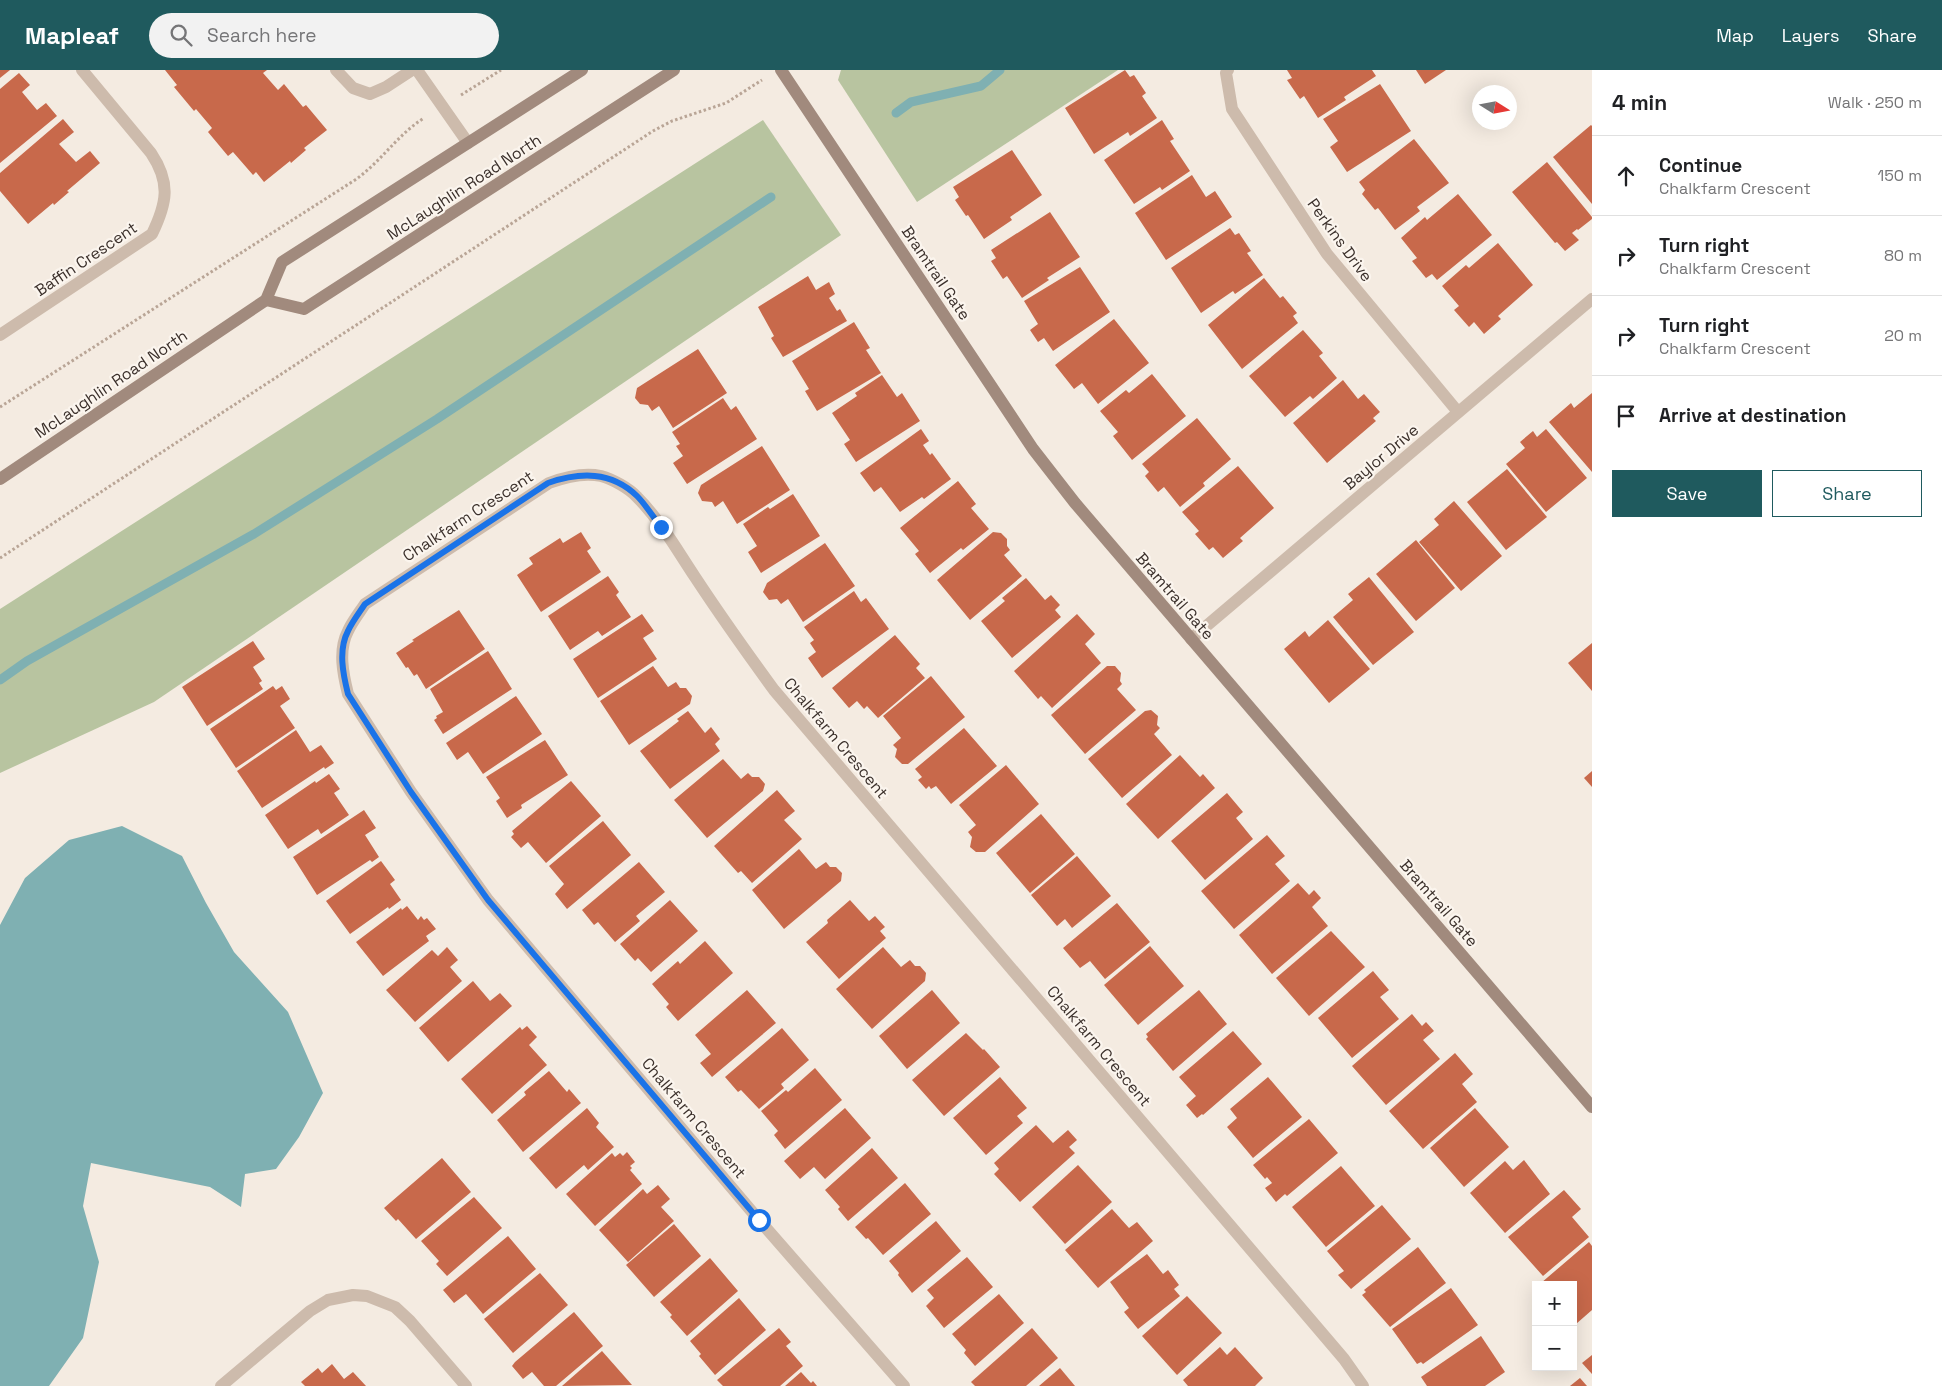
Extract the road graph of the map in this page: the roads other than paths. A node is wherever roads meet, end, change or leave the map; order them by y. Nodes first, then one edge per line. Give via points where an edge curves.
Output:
1 (82, 70) edge
2 (336, 70) edge
3 (412, 70) edge
4 (417, 70) edge
5 (582, 70) edge
6 (674, 70) edge
7 (781, 70) edge
8 (1228, 70) edge
9 (468, 143) junction
10 (1592, 299) edge
11 (266, 300) junction
12 (0, 335) edge
13 (1458, 412) junction
14 (0, 479) edge
15 (1191, 640) junction
16 (1592, 1107) edge
17 (221, 1386) edge
18 (466, 1386) edge
19 (904, 1386) edge
20 (1363, 1386) edge

1 - 12 street, Baffin Crescent via 160,167 166,188 162,212 152,234
2 - 3 street via 353,88 370,94
4 - 9 street
5 - 9 street
6 - 11 street, McLaughlin Road North via 304,309
7 - 15 street, Bramtrail Gate via 1033,449
8 - 13 street, Perkins Drive via 1232,109 1327,254
9 - 11 street via 282,262
10 - 13 street, Baylor Drive
11 - 14 street, McLaughlin Road North
13 - 15 street, Baylor Drive
15 - 16 street, Bramtrail Gate
17 - 18 street via 310,1311 328,1300 353,1295 367,1296 395,1307
19 - 20 street, Chalkfarm Crescent via 488,900 411,792 348,694 342,656 347,633 365,604 548,483 575,475 601,476 636,495 774,690 1344,1359

